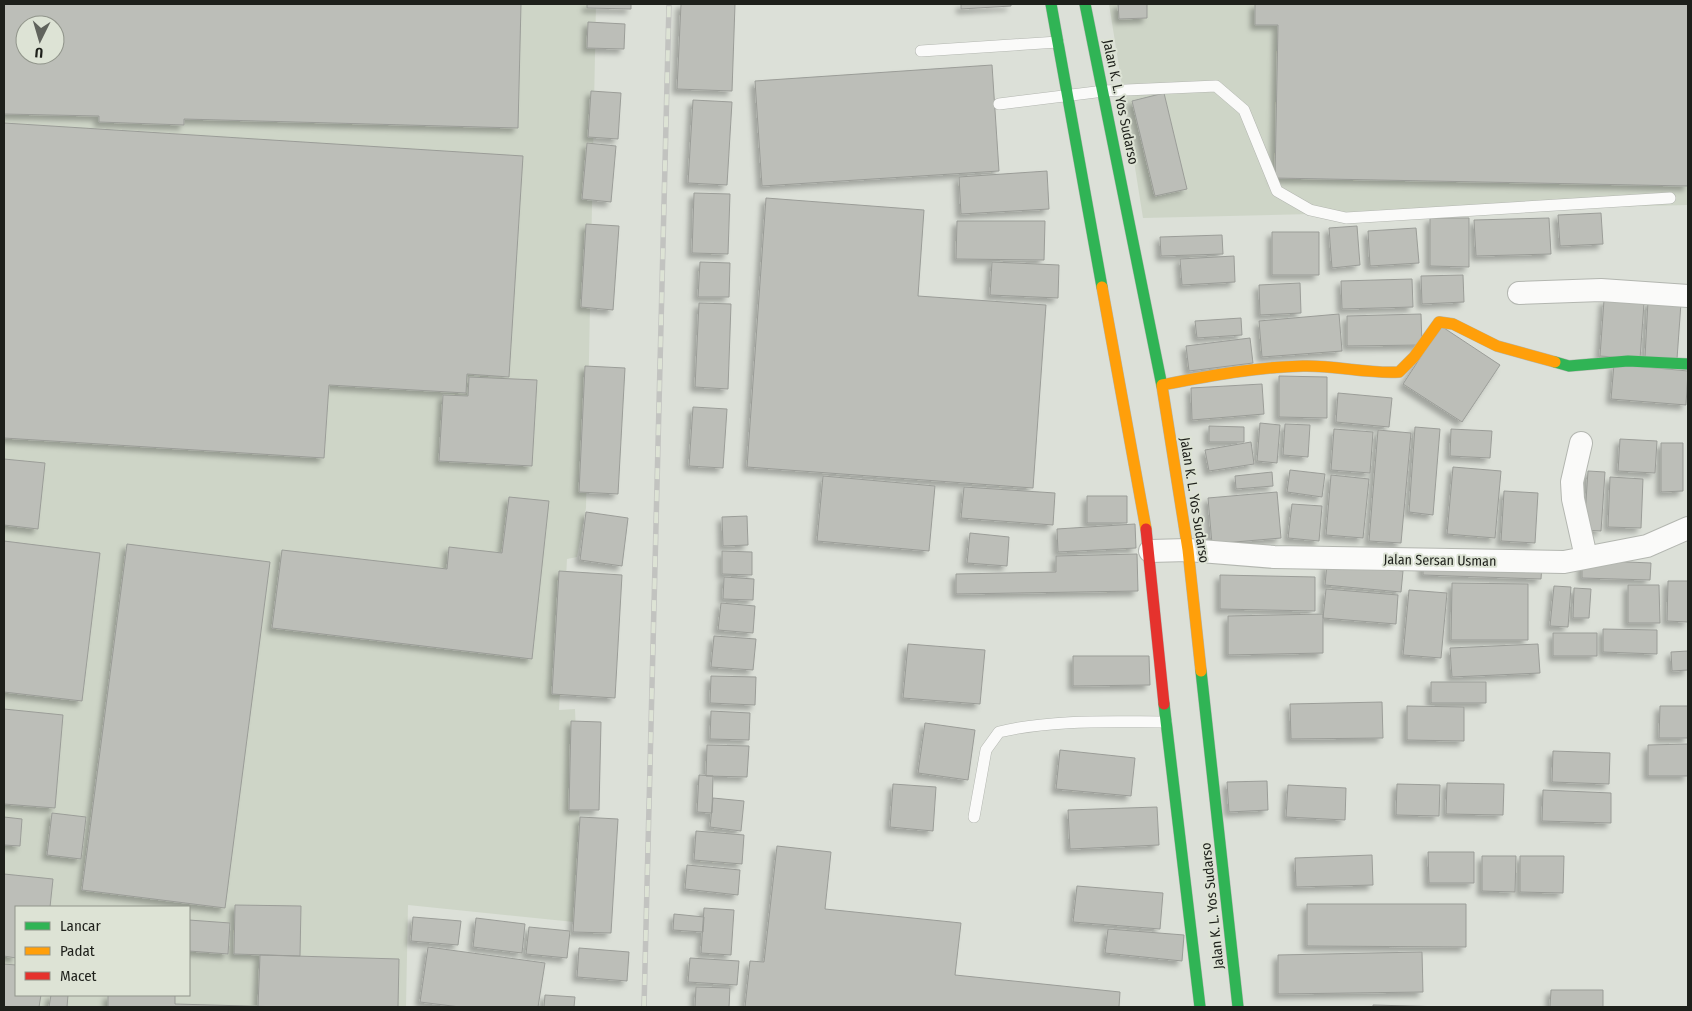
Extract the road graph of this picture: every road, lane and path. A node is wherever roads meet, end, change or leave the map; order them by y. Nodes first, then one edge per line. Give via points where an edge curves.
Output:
1 (1051, 4) edge
2 (1085, 4) edge
3 (1059, 42) junction
4 (921, 51) dead end
5 (1104, 91) junction
6 (1069, 96) junction
7 (999, 104) dead end
8 (1670, 198) dead end
9 (1519, 293) dead end
10 (1688, 296) edge
11 (1688, 364) edge
12 (1162, 386) junction
13 (1581, 444) dead end
14 (1688, 528) edge
15 (1188, 550) junction
16 (1150, 551) junction
17 (1586, 557) junction
18 (1166, 722) junction
19 (974, 817) dead end
20 (1200, 1007) edge
21 (1238, 1007) edge

1 - 3 main road, Jalan K. L. Yos Sudarso
2 - 5 main road, Jalan K. L. Yos Sudarso
3 - 4 lane
3 - 6 main road, Jalan K. L. Yos Sudarso
5 - 6 lane
5 - 8 lane via 1216,86 1244,110 1277,191 1310,210 1346,218
5 - 12 main road, Jalan K. L. Yos Sudarso
6 - 7 lane
6 - 16 main road, Jalan K. L. Yos Sudarso
9 - 10 street via 1601,290
11 - 12 main road via 1628,361 1568,366 1497,346 1453,324 1439,322 1399,372 1302,366 1237,371
12 - 15 main road, Jalan K. L. Yos Sudarso
13 - 17 street via 1572,482
14 - 17 street, Jalan Sersan Usman via 1648,546
15 - 16 street, Jalan Sersan Usman
15 - 17 street, Jalan Sersan Usman via 1284,558 1564,562
15 - 21 main road, Jalan K. L. Yos Sudarso
16 - 18 main road, Jalan K. L. Yos Sudarso
18 - 19 lane via 1048,724 999,732 986,750
18 - 20 main road, Jalan K. L. Yos Sudarso

